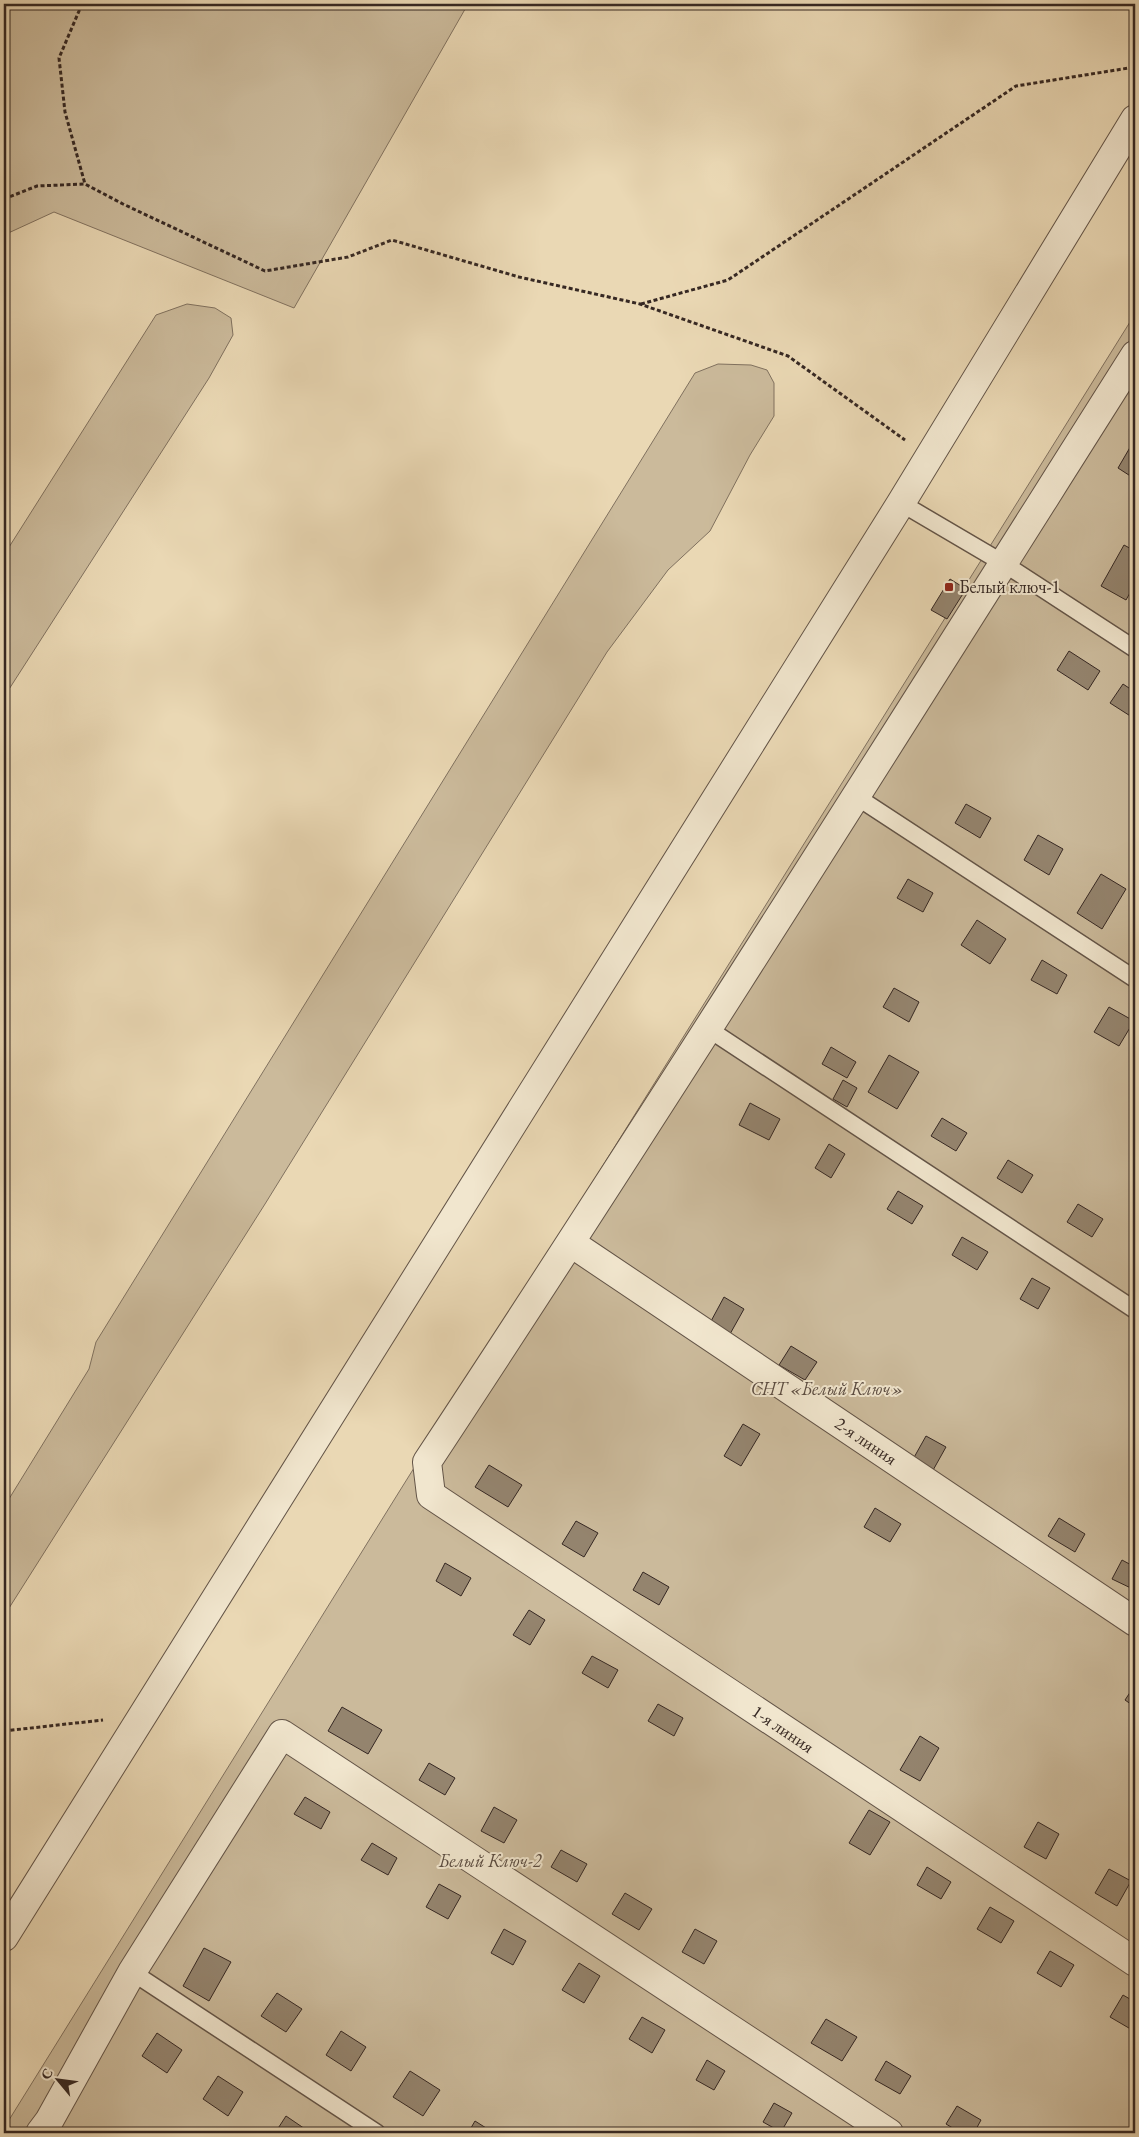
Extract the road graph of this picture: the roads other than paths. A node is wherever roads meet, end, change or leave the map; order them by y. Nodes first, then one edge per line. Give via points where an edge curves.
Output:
1 (1135, 119) edge
2 (1135, 354) edge
3 (901, 503) junction
4 (1004, 563) junction
5 (1135, 649) edge
6 (856, 797) junction
7 (1135, 979) edge
8 (707, 1028) junction
9 (571, 1243) junction
10 (1135, 1310) edge
11 (1135, 1622) edge
12 (4, 1936) edge
13 (1135, 1962) edge
14 (132, 1972) junction
15 (40, 2133) edge
16 (377, 2133) edge
17 (889, 2133) edge

1 - 3 street
2 - 4 street
3 - 4 lane
3 - 12 street
4 - 5 lane
4 - 6 street
6 - 7 lane
6 - 8 street
8 - 9 street
8 - 10 lane
9 - 11 street, 2-я линия
9 - 13 street, 1-я линия via 427,1462 432,1495
14 - 15 street
14 - 16 lane
14 - 17 street via 282,1734

